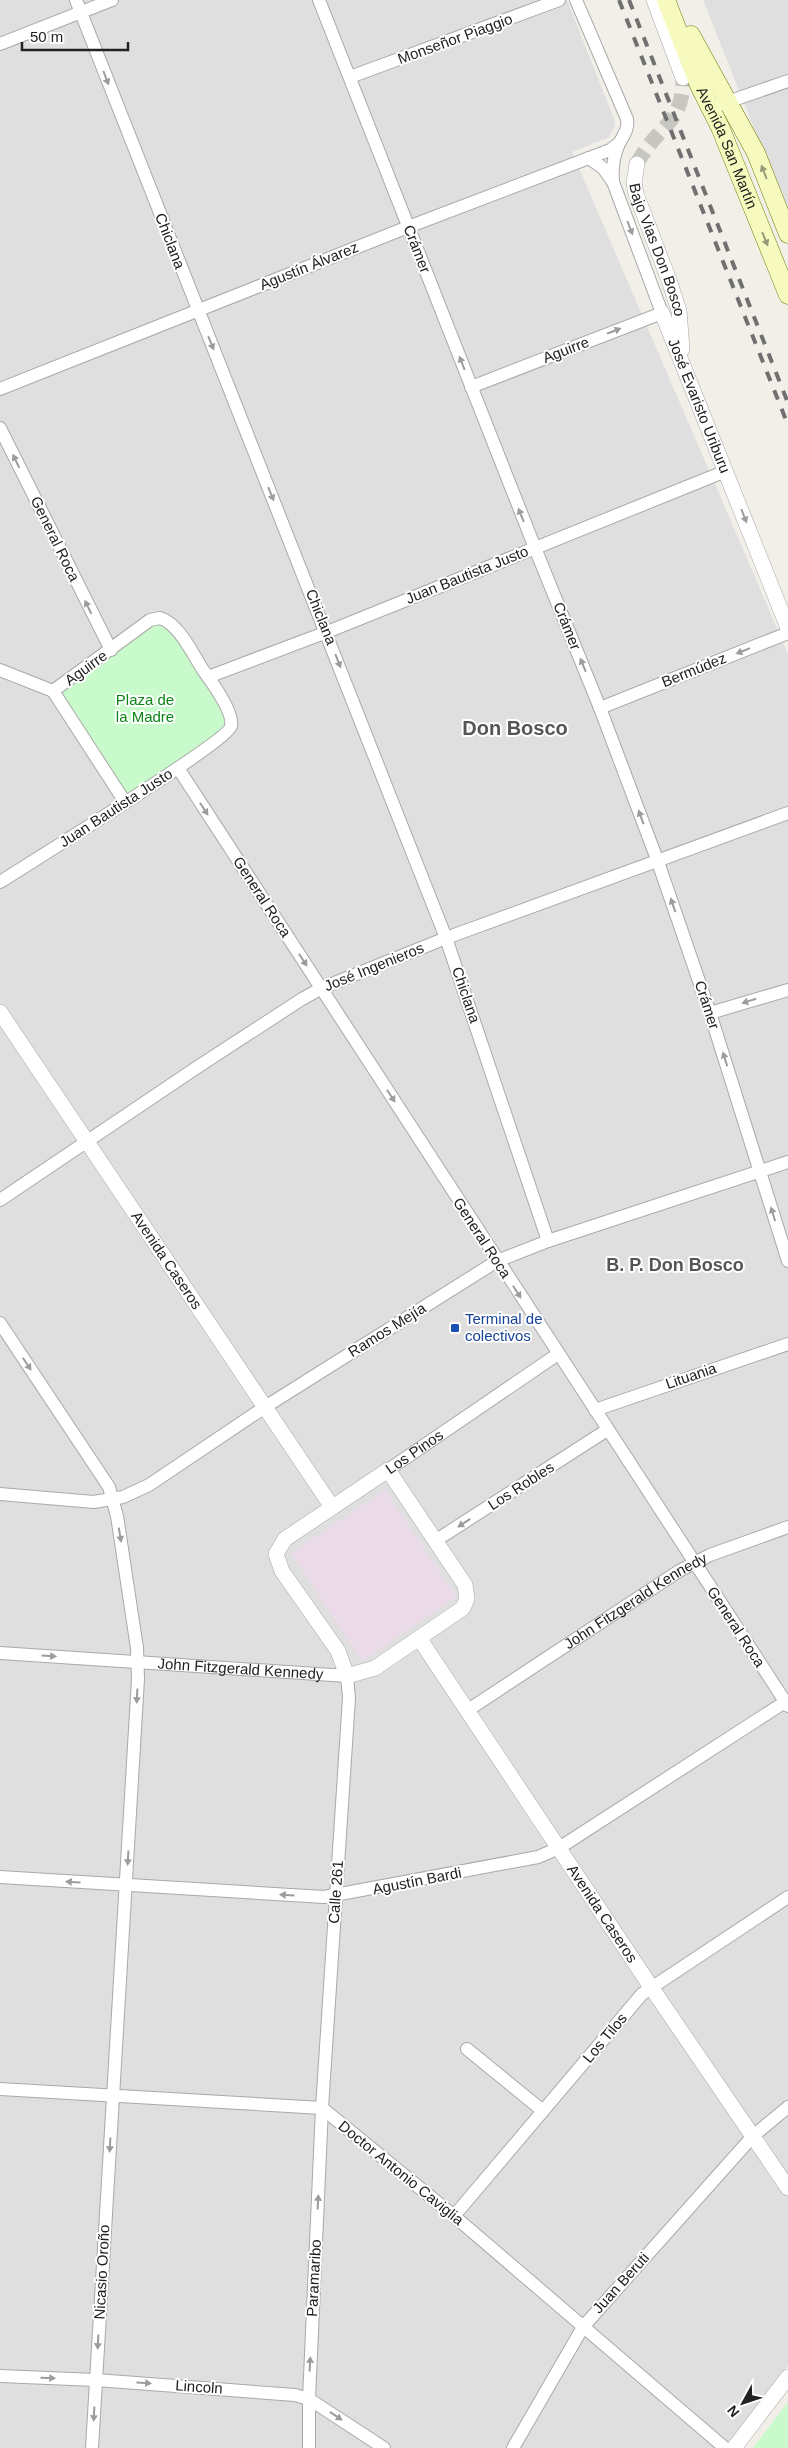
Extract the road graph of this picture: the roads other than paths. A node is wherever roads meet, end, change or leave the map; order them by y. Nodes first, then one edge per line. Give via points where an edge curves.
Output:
1 (76, 0) edge
2 (112, 0) edge
3 (319, 0) edge
4 (559, 0) edge
5 (576, 0) edge
6 (654, 0) edge
7 (666, 0) edge
8 (674, 0) edge
9 (81, 12) junction
10 (0, 44) edge
11 (350, 77) junction
12 (683, 78) tunnel mouth
13 (788, 81) edge
14 (727, 102) junction
15 (710, 108) junction
16 (618, 144) junction
17 (589, 158) junction
18 (637, 164) tunnel mouth
19 (613, 182) junction
20 (408, 227) junction
21 (788, 234) edge
22 (782, 265) edge
23 (788, 295) edge
24 (197, 310) junction
25 (662, 313) junction
26 (684, 366) junction
27 (471, 387) junction
28 (0, 389) edge
29 (0, 428) edge
30 (726, 470) junction
31 (535, 548) junction
32 (788, 628) edge
33 (327, 632) junction
34 (788, 633) edge
35 (111, 650) junction
36 (0, 670) edge
37 (208, 678) junction
38 (53, 691) junction
39 (600, 708) junction
40 (178, 768) junction
41 (125, 802) junction
42 (788, 813) edge
43 (658, 862) junction
44 (0, 882) edge
45 (446, 938) junction
46 (322, 988) junction
47 (788, 990) edge
48 (0, 1012) edge
49 (710, 1013) junction
50 (86, 1142) junction
51 (788, 1162) edge
52 (760, 1171) junction
53 (0, 1200) edge
54 (548, 1241) junction
55 (497, 1261) junction
56 (788, 1261) edge
57 (0, 1323) edge
58 (788, 1344) edge
59 (558, 1354) junction
60 (265, 1407) junction
61 (595, 1410) junction
62 (608, 1430) junction
63 (388, 1470) junction
64 (0, 1494) edge
65 (114, 1500) junction
66 (332, 1508) junction
67 (788, 1527) edge
68 (435, 1541) junction
69 (694, 1563) junction
70 (420, 1638) junction
71 (0, 1653) edge
72 (137, 1662) junction
73 (347, 1676) junction
74 (787, 1702) edge
75 (468, 1710) junction
76 (559, 1848) junction
77 (0, 1877) edge
78 (127, 1886) junction
79 (336, 1897) junction
80 (788, 1897) edge
81 (651, 1987) junction
82 (467, 2049) dead end
83 (0, 2089) edge
84 (113, 2097) junction
85 (788, 2107) edge
86 (322, 2108) junction
87 (543, 2111) junction
88 (753, 2136) junction
89 (788, 2188) edge
90 (454, 2216) junction
91 (583, 2327) junction
92 (0, 2376) edge
93 (788, 2377) edge
94 (96, 2380) junction
95 (308, 2399) junction
96 (92, 2448) edge
97 (309, 2448) edge
98 (384, 2448) edge
99 (512, 2448) edge
100 (725, 2448) edge
101 (734, 2448) edge

1 - 9 street, Chiclana
2 - 9 street
3 - 11 street, Crámer
4 - 11 street, Monseñor Piaggio
5 - 16 street, José Evaristo Uriburu via 626,119 628,126
6 - 12 street
7 - 15 main road, Avenida San Martín
8 - 14 main road, Avenida San Martín
9 - 10 street
9 -> 24 street, Chiclana
11 - 20 street, Crámer
13 - 14 street
14 - 15 street
21 -> 14 main road, Avenida San Martín via 756,153
15 -> 22 main road, Avenida San Martín
16 - 17 street, Agustín Álvarez
16 - 19 street, José Evaristo Uriburu via 613,161
17 - 19 street, José Evaristo Uriburu via 603,168
17 - 20 street, Agustín Álvarez
18 - 26 street, Bajo Vias Don Bosco via 636,194 679,311
19 -> 25 street, José Evaristo Uriburu
20 - 24 street, Agustín Álvarez
27 -> 20 street, Crámer
22 - 23 main road, Avenida San Martín
24 - 28 street, Agustín Álvarez
24 -> 33 street, Chiclana
25 - 26 street, José Evaristo Uriburu
27 -> 25 street, Aguirre
26 - 30 street, José Evaristo Uriburu
31 -> 27 street, Crámer
35 -> 29 street, General Roca
30 - 31 street, Juan Bautista Justo
30 -> 32 street, José Evaristo Uriburu
31 - 33 street, Juan Bautista Justo
39 -> 31 street, Crámer
33 - 37 street, Juan Bautista Justo
33 -> 45 street, Chiclana
34 -> 39 street, Bermúdez
35 - 37 street, Aguirre via 150,620 168,620
35 - 38 street, Aguirre
36 - 38 street, Aguirre
37 - 40 street, Juan Bautista Justo via 231,717 232,725 229,731
38 - 41 street
43 -> 39 street, Crámer
40 - 41 street, Juan Bautista Justo
40 -> 46 street, General Roca
41 - 44 street, Juan Bautista Justo
42 - 43 street, José Ingenieros
43 - 45 street, José Ingenieros
49 -> 43 street, Crámer
45 - 46 street, José Ingenieros
45 - 54 street, Chiclana
46 - 50 street, José Ingenieros
46 -> 55 street, General Roca
47 -> 49 street
48 - 50 street, Avenida Caseros
52 -> 49 street, Crámer
50 - 53 street, José Ingenieros
50 - 60 street, Avenida Caseros
51 - 52 street, Ramos Mejía
52 - 54 street, Ramos Mejía
56 -> 52 street, Crámer
54 - 55 street, Ramos Mejía
55 -> 59 street, General Roca
55 - 60 street, Ramos Mejía
57 -> 65 street, Nicasio Oroño via 101,1473
58 - 61 street, Lituania
59 - 61 street, General Roca
59 - 63 street, Los Pinos
60 - 65 street, Ramos Mejía via 149,1485
60 - 66 street, Avenida Caseros
61 - 62 street, General Roca
62 -> 68 street, Los Robles
62 - 69 street, General Roca
63 - 66 street, Los Pinos
63 - 68 street
64 - 65 street, Ramos Mejía via 94,1502
65 -> 72 street, Nicasio Oroño
66 - 73 street, Los Pinos via 285,1540 276,1554 282,1571 338,1651
67 - 69 street, John Fitzgerald Kennedy
68 - 70 street, John Fitzgerald Kennedy via 465,1585 467,1598 463,1608
69 - 74 street, General Roca
69 - 75 street, John Fitzgerald Kennedy
70 - 73 street, John Fitzgerald Kennedy via 375,1668
70 - 75 street, Avenida Caseros
71 -> 72 street, John Fitzgerald Kennedy
72 - 73 street, John Fitzgerald Kennedy
72 -> 78 street, Nicasio Oroño
73 - 79 street, Calle 261 via 349,1698
74 - 76 street, Agustín Bardi
75 - 76 street, Avenida Caseros
76 - 79 street, Agustín Bardi via 538,1857
76 - 81 street, Avenida Caseros
78 -> 77 street, Agustín Bardi
79 -> 78 street, Agustín Bardi
78 - 84 street, Nicasio Oroño
79 - 86 street, Calle 261
80 - 81 street, Los Tilos
81 - 87 street, Los Tilos
81 - 88 street, Avenida Caseros
82 - 87 street
83 - 84 street
84 - 86 street
84 -> 94 street, Nicasio Oroño
85 - 88 street, Juan Beruti
86 - 90 street, Doctor Antonio Caviglia
95 -> 86 street, Paramaribo
87 - 90 street, Los Tilos
88 - 89 street, Avenida Caseros
88 - 91 street, Juan Beruti
90 - 91 street, Doctor Antonio Caviglia
91 - 99 street, Juan Beruti
91 - 100 street, Doctor Antonio Caviglia
92 -> 94 street, Lincoln
93 - 101 street
94 -> 95 street, Lincoln via 274,2392
94 -> 96 street, Nicasio Oroño
95 - 97 street, Paramaribo
95 -> 98 street, Lincoln

